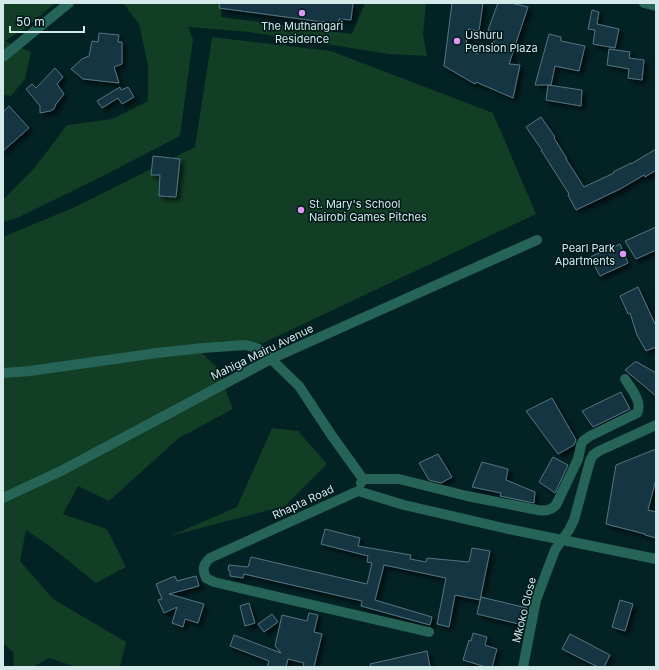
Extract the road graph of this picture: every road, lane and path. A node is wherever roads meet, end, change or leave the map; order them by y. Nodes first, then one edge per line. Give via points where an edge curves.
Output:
1 (69, 3) edge
2 (644, 3) edge
3 (656, 6) edge
4 (3, 57) edge
5 (537, 240) dead end
6 (271, 359) junction
7 (3, 373) edge
8 (625, 379) dead end
9 (656, 425) edge
10 (363, 479) junction
11 (358, 491) junction
12 (3, 498) edge
13 (562, 539) junction
14 (656, 559) edge
15 (429, 632) dead end
16 (523, 667) edge

1 - 4 street
2 - 3 street
5 - 6 street, Mahiga Mairu Avenue
6 - 7 street via 259,349 246,346 203,348
6 - 10 street via 300,386
6 - 12 street, Mahiga Mairu Avenue via 61,471
8 - 10 street via 640,408 636,413 583,442 572,472 552,509 538,510 399,479
9 - 13 street, Mkoko Close via 593,455 574,520
10 - 11 street
11 - 13 street via 404,505
11 - 15 street, Rhapta Road via 210,558 204,564 206,578 214,582
13 - 14 street
13 - 16 street, Mkoko Close via 550,560 536,600

